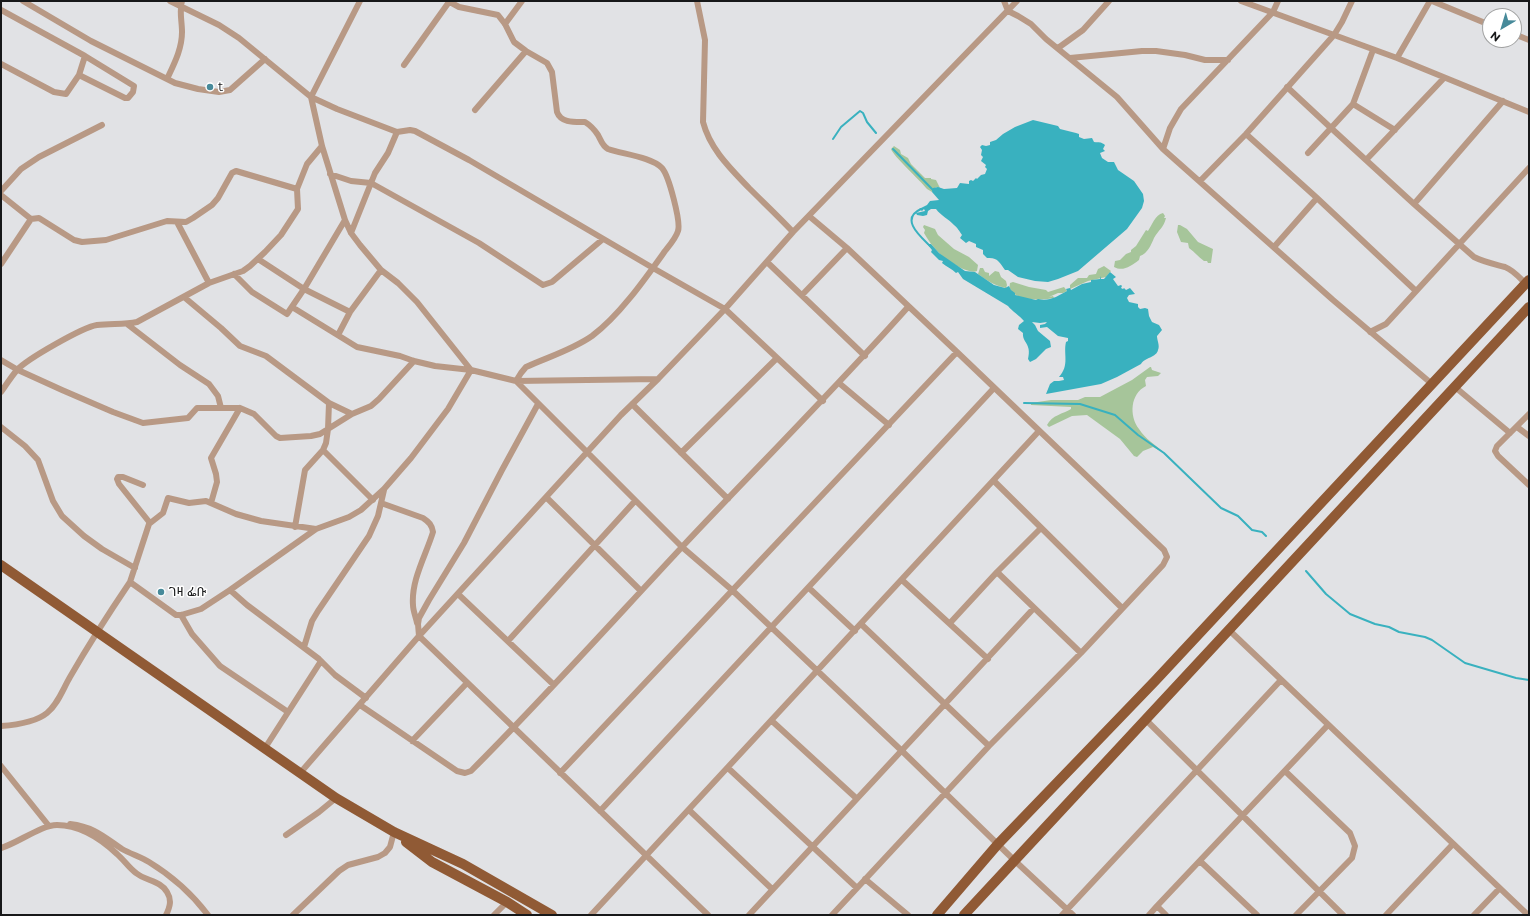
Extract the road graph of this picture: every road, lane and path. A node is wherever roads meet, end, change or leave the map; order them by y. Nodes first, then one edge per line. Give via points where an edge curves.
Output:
1 (23, 1) edge
2 (170, 1) edge
3 (360, 1) edge
4 (522, 1) edge
5 (697, 1) edge
6 (1004, 1) edge
7 (1017, 1) edge
8 (1109, 1) edge
9 (1241, 1) edge
10 (1278, 1) edge
11 (1352, 1) edge
12 (1431, 1) edge
13 (449, 2) edge
14 (181, 4) edge
15 (1, 10) edge
16 (1008, 11) junction
17 (1273, 12) junction
18 (1482, 22) edge
19 (505, 24) junction
20 (1334, 35) junction
21 (1058, 48) junction
22 (1372, 50) junction
23 (526, 51) junction
24 (85, 56) junction
25 (1070, 58) junction
26 (1397, 58) junction
27 (265, 59) junction
28 (1228, 60) junction
29 (1, 64) edge
30 (404, 65) dead end
31 (79, 75) junction
32 (1444, 78) junction
33 (167, 79) junction
34 (1287, 87) junction
35 (311, 97) junction
36 (1503, 101) junction
37 (1352, 104) junction
38 (475, 110) dead end
39 (1529, 112) edge
40 (102, 126) dead end
41 (1331, 128) junction
42 (1395, 130) junction
43 (397, 132) junction
44 (1246, 134) junction
45 (322, 146) junction
46 (1163, 149) junction
47 (1308, 153) dead end
48 (1366, 160) junction
49 (1529, 168) edge
50 (330, 174) junction
51 (1200, 181) junction
52 (371, 183) junction
53 (297, 189) junction
54 (1, 191) edge
55 (1, 195) edge
56 (1317, 198) junction
57 (1414, 204) junction
58 (810, 216) junction
59 (32, 219) junction
60 (345, 220) junction
61 (177, 222) junction
62 (794, 232) junction
63 (351, 233) junction
64 (603, 239) junction
65 (1460, 245) junction
66 (1274, 247) junction
67 (847, 248) junction
68 (258, 259) junction
69 (2, 261) edge
70 (767, 262) junction
71 (652, 268) junction
72 (381, 270) junction
73 (234, 274) junction
74 (1527, 282) edge
75 (209, 284) junction
76 (304, 289) junction
77 (1416, 291) junction
78 (802, 295) junction
79 (184, 297) junction
80 (292, 307) junction
81 (908, 307) junction
82 (1529, 307) edge
83 (725, 308) junction
84 (350, 312) junction
85 (127, 324) junction
86 (1370, 332) junction
87 (338, 335) junction
88 (957, 352) junction
89 (865, 356) junction
90 (777, 358) junction
91 (1, 360) edge
92 (414, 361) junction
93 (18, 370) junction
94 (471, 370) junction
95 (658, 379) junction
96 (516, 381) junction
97 (839, 383) junction
98 (1432, 384) junction
99 (1455, 387) junction
100 (994, 388) junction
101 (1, 392) edge
102 (823, 400) junction
103 (329, 403) junction
104 (538, 404) junction
105 (632, 404) junction
106 (221, 408) junction
107 (240, 408) junction
108 (352, 414) junction
109 (1529, 414) edge
110 (889, 425) junction
111 (1, 427) edge
112 (1517, 427) junction
113 (328, 429) junction
114 (1039, 431) junction
115 (1510, 433) junction
116 (1529, 436) edge
117 (323, 450) junction
118 (681, 453) junction
119 (587, 454) junction
120 (994, 481) junction
121 (143, 485) dead end
122 (1529, 485) edge
123 (384, 489) junction
124 (546, 497) junction
125 (728, 499) junction
126 (373, 500) junction
127 (635, 500) junction
128 (211, 503) junction
129 (381, 504) junction
130 (150, 523) junction
131 (295, 527) junction
132 (1041, 528) junction
133 (316, 530) junction
134 (594, 545) junction
135 (682, 547) junction
136 (1, 565) edge
137 (134, 568) junction
138 (997, 572) junction
139 (902, 580) junction
140 (130, 582) junction
141 (808, 588) junction
142 (230, 590) junction
143 (732, 590) junction
144 (641, 591) junction
145 (458, 594) junction
146 (1034, 608) junction
147 (1122, 608) junction
148 (182, 615) junction
149 (950, 623) junction
150 (418, 624) junction
151 (861, 624) junction
152 (772, 628) junction
153 (1229, 630) junction
154 (855, 631) junction
155 (97, 632) junction
156 (419, 636) junction
157 (508, 642) junction
158 (304, 647) junction
159 (1081, 653) junction
160 (988, 659) junction
161 (321, 661) junction
162 (817, 672) junction
163 (1281, 680) junction
164 (1155, 681) junction
165 (467, 683) junction
166 (554, 685) junction
167 (1168, 694) junction
168 (366, 698) junction
169 (944, 705) junction
170 (360, 706) junction
171 (288, 712) junction
172 (1145, 719) junction
173 (772, 721) junction
174 (1328, 725) junction
175 (1, 726) edge
176 (514, 728) junction
177 (412, 741) junction
178 (989, 746) junction
179 (265, 748) junction
180 (902, 751) junction
181 (1, 766) edge
182 (728, 768) junction
183 (1198, 770) junction
184 (1285, 771) junction
185 (301, 772) junction
186 (560, 773) junction
187 (944, 793) junction
188 (336, 798) junction
189 (856, 798) junction
190 (689, 810) junction
191 (600, 811) junction
192 (1242, 816) junction
193 (57, 825) junction
194 (49, 826) junction
195 (394, 832) junction
196 (286, 835) dead end
197 (998, 844) junction
198 (1453, 844) junction
199 (812, 846) junction
200 (1, 848) edge
201 (647, 856) junction
202 (1014, 860) junction
203 (1200, 861) junction
204 (165, 874) junction
205 (865, 879) junction
206 (159, 884) junction
207 (857, 888) junction
208 (772, 889) junction
209 (1499, 889) junction
210 (1318, 891) junction
211 (507, 902) junction
212 (1157, 906) junction
213 (1068, 909) junction
214 (166, 915) edge
215 (208, 915) edge
216 (293, 915) edge
217 (494, 915) edge
218 (527, 915) edge
219 (552, 915) edge
220 (591, 915) edge
221 (708, 915) edge
222 (749, 915) edge
223 (832, 915) edge
224 (908, 915) edge
225 (936, 915) edge
226 (964, 915) edge
227 (1062, 915) edge
228 (1074, 915) edge
229 (1149, 915) edge
230 (1166, 915) edge
231 (1258, 915) edge
232 (1296, 915) edge
233 (1343, 915) edge
234 (1386, 915) edge
235 (1474, 915) edge
236 (1528, 915) edge

1 - 33 street via 91,41
2 - 14 street
3 - 35 street
4 - 19 street
5 - 62 street via 705,40 705,130 724,161
6 - 16 street
7 - 16 street
8 - 21 street via 1083,30
9 - 17 street
10 - 17 street
11 - 20 street
12 - 18 street
12 - 26 street
13 - 19 street via 459,7 498,15
13 - 30 street
14 - 27 street via 239,38
14 - 33 street via 182,42
15 - 24 street
16 - 21 street via 1031,24
16 - 58 street
17 - 20 street
17 - 28 street
19 - 23 street via 514,42
20 - 22 street
20 - 34 street
21 - 25 street
22 - 26 street
22 - 37 street
23 - 38 street
23 - 71 street via 547,63 550,68 558,116 568,122 585,122 594,130 605,147 651,161 661,167 666,174 679,227 678,233
24 - 31 street
24 - 31 street via 134,88 128,98 125,98
25 - 28 street via 1156,51 1205,60
25 - 46 street via 1117,97
26 - 32 street
27 - 33 street via 225,92 198,90
27 - 35 street
28 - 46 street via 1181,109 1170,128
29 - 31 street via 60,94 66,94
32 - 36 street
32 - 42 street
34 - 41 street
34 - 44 street
35 - 43 street
35 - 45 street
36 - 39 street
36 - 57 street
37 - 41 street
37 - 42 street
40 - 54 street via 39,157 21,169
41 - 47 street
41 - 48 street
42 - 48 street
43 - 52 street
43 - 64 street via 416,131 476,163
44 - 51 street
44 - 56 street
45 - 50 street
45 - 53 street via 307,164
46 - 51 street
48 - 57 street
49 - 65 street
50 - 52 street
50 - 60 street
51 - 66 street
52 - 63 street
52 - 64 street via 479,243 543,285 552,282
53 - 61 street via 236,171 232,173 212,205 186,222
53 - 68 street via 298,209 281,235
55 - 59 street
56 - 66 street
56 - 77 street
57 - 65 street
58 - 62 street
58 - 67 street
59 - 61 street via 39,218 74,240 82,242 106,240 167,221
59 - 69 street
60 - 63 street
60 - 76 street
61 - 75 street
62 - 70 street
63 - 72 street
64 - 71 street
65 - 74 street via 1474,257 1506,268
65 - 77 street
66 - 86 street
67 - 78 street
67 - 81 street
68 - 73 street
68 - 76 street
70 - 78 street
70 - 83 street
71 - 83 street
71 - 96 street via 619,309 593,335 526,367
72 - 84 street
72 - 94 street via 417,302
73 - 75 street
73 - 80 street via 249,290 286,314
74 - 98 main road
75 - 79 street
76 - 80 street
76 - 84 street
77 - 86 street via 1386,324
78 - 89 street
79 - 85 street via 137,322
79 - 103 street via 240,346 266,356
80 - 87 street
81 - 88 street
81 - 89 street
82 - 99 main road
83 - 90 street
83 - 95 street
84 - 87 street
85 - 93 street via 97,325 89,328 33,357
85 - 106 street via 209,384 218,396
86 - 98 street
87 - 92 street via 357,347
88 - 100 street
88 - 110 street
89 - 97 street
90 - 102 street
90 - 118 street
91 - 93 street
92 - 94 street
92 - 108 street via 379,400
93 - 101 street
93 - 106 street via 144,423 188,418 197,408
94 - 96 street
94 - 123 street via 448,408 412,458
95 - 96 street
95 - 105 street
96 - 104 street
97 - 102 street
97 - 110 street
98 - 164 main road
99 - 115 street
99 - 153 main road
100 - 114 street
100 - 141 street
102 - 125 street
103 - 108 street
103 - 113 street
104 - 119 street
104 - 150 street
105 - 118 street
105 - 119 street
106 - 107 street
107 - 113 street via 251,412 280,438 311,436
107 - 128 street via 211,458 217,482
108 - 113 street
109 - 112 street
110 - 143 street
111 - 137 street via 38,460 53,501 62,516 102,549
112 - 115 street
112 - 116 street
113 - 117 street
114 - 120 street
114 - 147 street via 1164,550 1167,557 1163,565
115 - 122 street via 1495,451
117 - 126 street
117 - 131 street via 305,470
118 - 125 street
119 - 124 street
119 - 127 street
120 - 132 street
120 - 139 street
121 - 130 street via 123,477 117,479 118,484
123 - 126 street
123 - 129 street
124 - 134 street
124 - 145 street
125 - 135 street
126 - 133 street via 349,517
127 - 134 street
127 - 135 street
128 - 130 street via 188,503 171,497 166,499 163,514
128 - 131 street via 236,514
129 - 150 street via 423,518 432,526 433,532 417,577 413,599
129 - 158 street via 369,536 312,621
130 - 137 street
131 - 133 street
132 - 138 street
132 - 147 street
133 - 142 street
134 - 144 street
134 - 157 street
135 - 143 street
135 - 144 street
136 - 155 main road
137 - 140 street
138 - 146 street
138 - 149 street
139 - 149 street
139 - 151 street
140 - 148 street via 171,612
140 - 155 street
141 - 152 street
141 - 154 street
142 - 148 street via 201,609
142 - 158 street via 247,606
143 - 152 street
143 - 186 street
144 - 166 street
145 - 156 street
145 - 157 street
146 - 159 street
146 - 160 street
147 - 159 street
148 - 171 street via 192,634 220,666
149 - 160 street
150 - 156 street
151 - 154 street
151 - 169 street
152 - 162 street
152 - 191 street
153 - 163 street
153 - 167 main road
154 - 162 street
155 - 175 street via 47,714 17,724
155 - 179 main road
156 - 165 street
156 - 168 street
157 - 166 street
158 - 161 street
159 - 178 street
160 - 169 street
161 - 168 street
161 - 171 street
162 - 173 street
162 - 180 street
163 - 174 street
163 - 183 street
164 - 167 main road
164 - 197 main road
165 - 176 street
165 - 177 street
166 - 176 street
167 - 172 main road
168 - 170 street
169 - 178 street
169 - 180 street
170 - 177 street
170 - 185 street
171 - 179 street
172 - 183 street
172 - 202 main road
173 - 182 street
173 - 189 street
174 - 184 street
174 - 198 street
176 - 177 street via 471,771 465,773 457,771
176 - 186 street
178 - 187 street
179 - 185 main road
180 - 187 street
180 - 189 street
181 - 194 street
182 - 190 street
182 - 199 street
183 - 192 street
183 - 213 street
184 - 192 street
184 - 210 street via 1350,833 1355,846 1352,858
185 - 188 main road
186 - 191 street
187 - 197 street
187 - 205 street
188 - 195 main road
188 - 196 street
189 - 199 street
190 - 201 street
190 - 208 street
191 - 201 street
192 - 203 street
192 - 210 street
193 - 194 street
193 - 204 street via 70,824 90,828
193 - 206 street via 84,831 117,854 136,873
194 - 200 street
195 - 211 main road via 432,862
195 - 216 street via 390,847 385,853 378,858 348,865 339,871
195 - 219 main road via 463,864
197 - 202 street
197 - 225 main road
198 - 209 street
198 - 234 street
199 - 207 street
199 - 208 street
201 - 220 street
201 - 221 street
202 - 213 street
202 - 226 main road
203 - 212 street
203 - 231 street
204 - 206 street
204 - 215 street via 198,901
205 - 207 street
205 - 224 street
206 - 214 street via 167,892 171,904
207 - 223 street
208 - 222 street
209 - 235 street
209 - 236 street
210 - 232 street
210 - 233 street
211 - 217 street
211 - 218 main road
212 - 229 street
212 - 230 street
213 - 227 street
213 - 228 street

